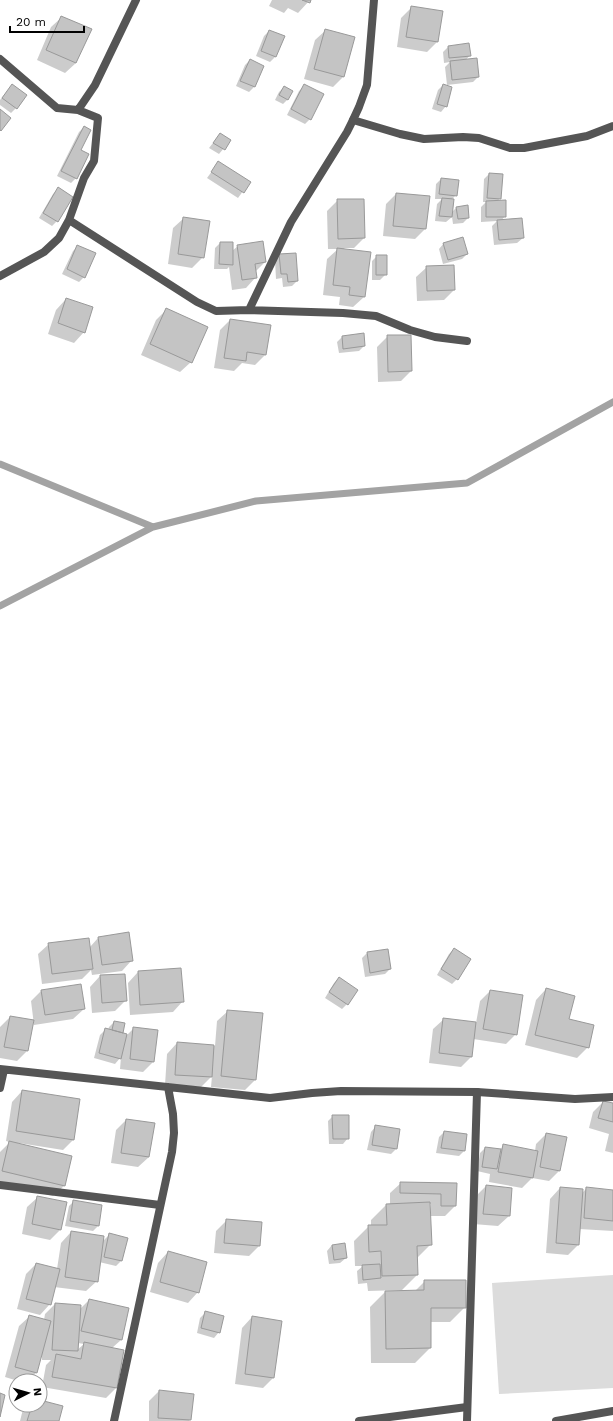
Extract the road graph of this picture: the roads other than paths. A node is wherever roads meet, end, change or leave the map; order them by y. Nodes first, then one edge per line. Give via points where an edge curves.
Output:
1 (136, 0) edge
2 (374, 0) edge
3 (0, 58) edge
4 (78, 110) junction
5 (353, 120) junction
6 (613, 126) edge
7 (69, 220) junction
8 (0, 276) edge
9 (249, 310) junction
10 (467, 341) dead end
11 (2, 1070) edge
12 (168, 1087) junction
13 (0, 1088) edge
14 (477, 1092) junction
15 (613, 1097) edge
16 (0, 1184) edge
17 (160, 1205) junction
18 (467, 1407) junction
19 (613, 1411) edge
20 (114, 1421) edge
21 (359, 1421) edge
22 (467, 1421) edge
23 (556, 1421) edge

1 - 4 street via 95,85
2 - 5 street via 367,85
3 - 4 street via 57,108
4 - 7 street via 98,118 94,161 84,178
5 - 6 street via 424,139 479,138 510,148 524,148 587,136
5 - 9 street via 291,222
7 - 8 street via 59,238 44,252
7 - 9 street via 197,302 216,311
9 - 10 street via 376,316 435,337
11 - 12 street
11 - 13 street
12 - 14 street via 270,1098 341,1092
12 - 17 street via 174,1133
14 - 15 street via 575,1099
14 - 18 street
16 - 17 street
17 - 20 street
18 - 21 street
18 - 22 street
19 - 23 street

